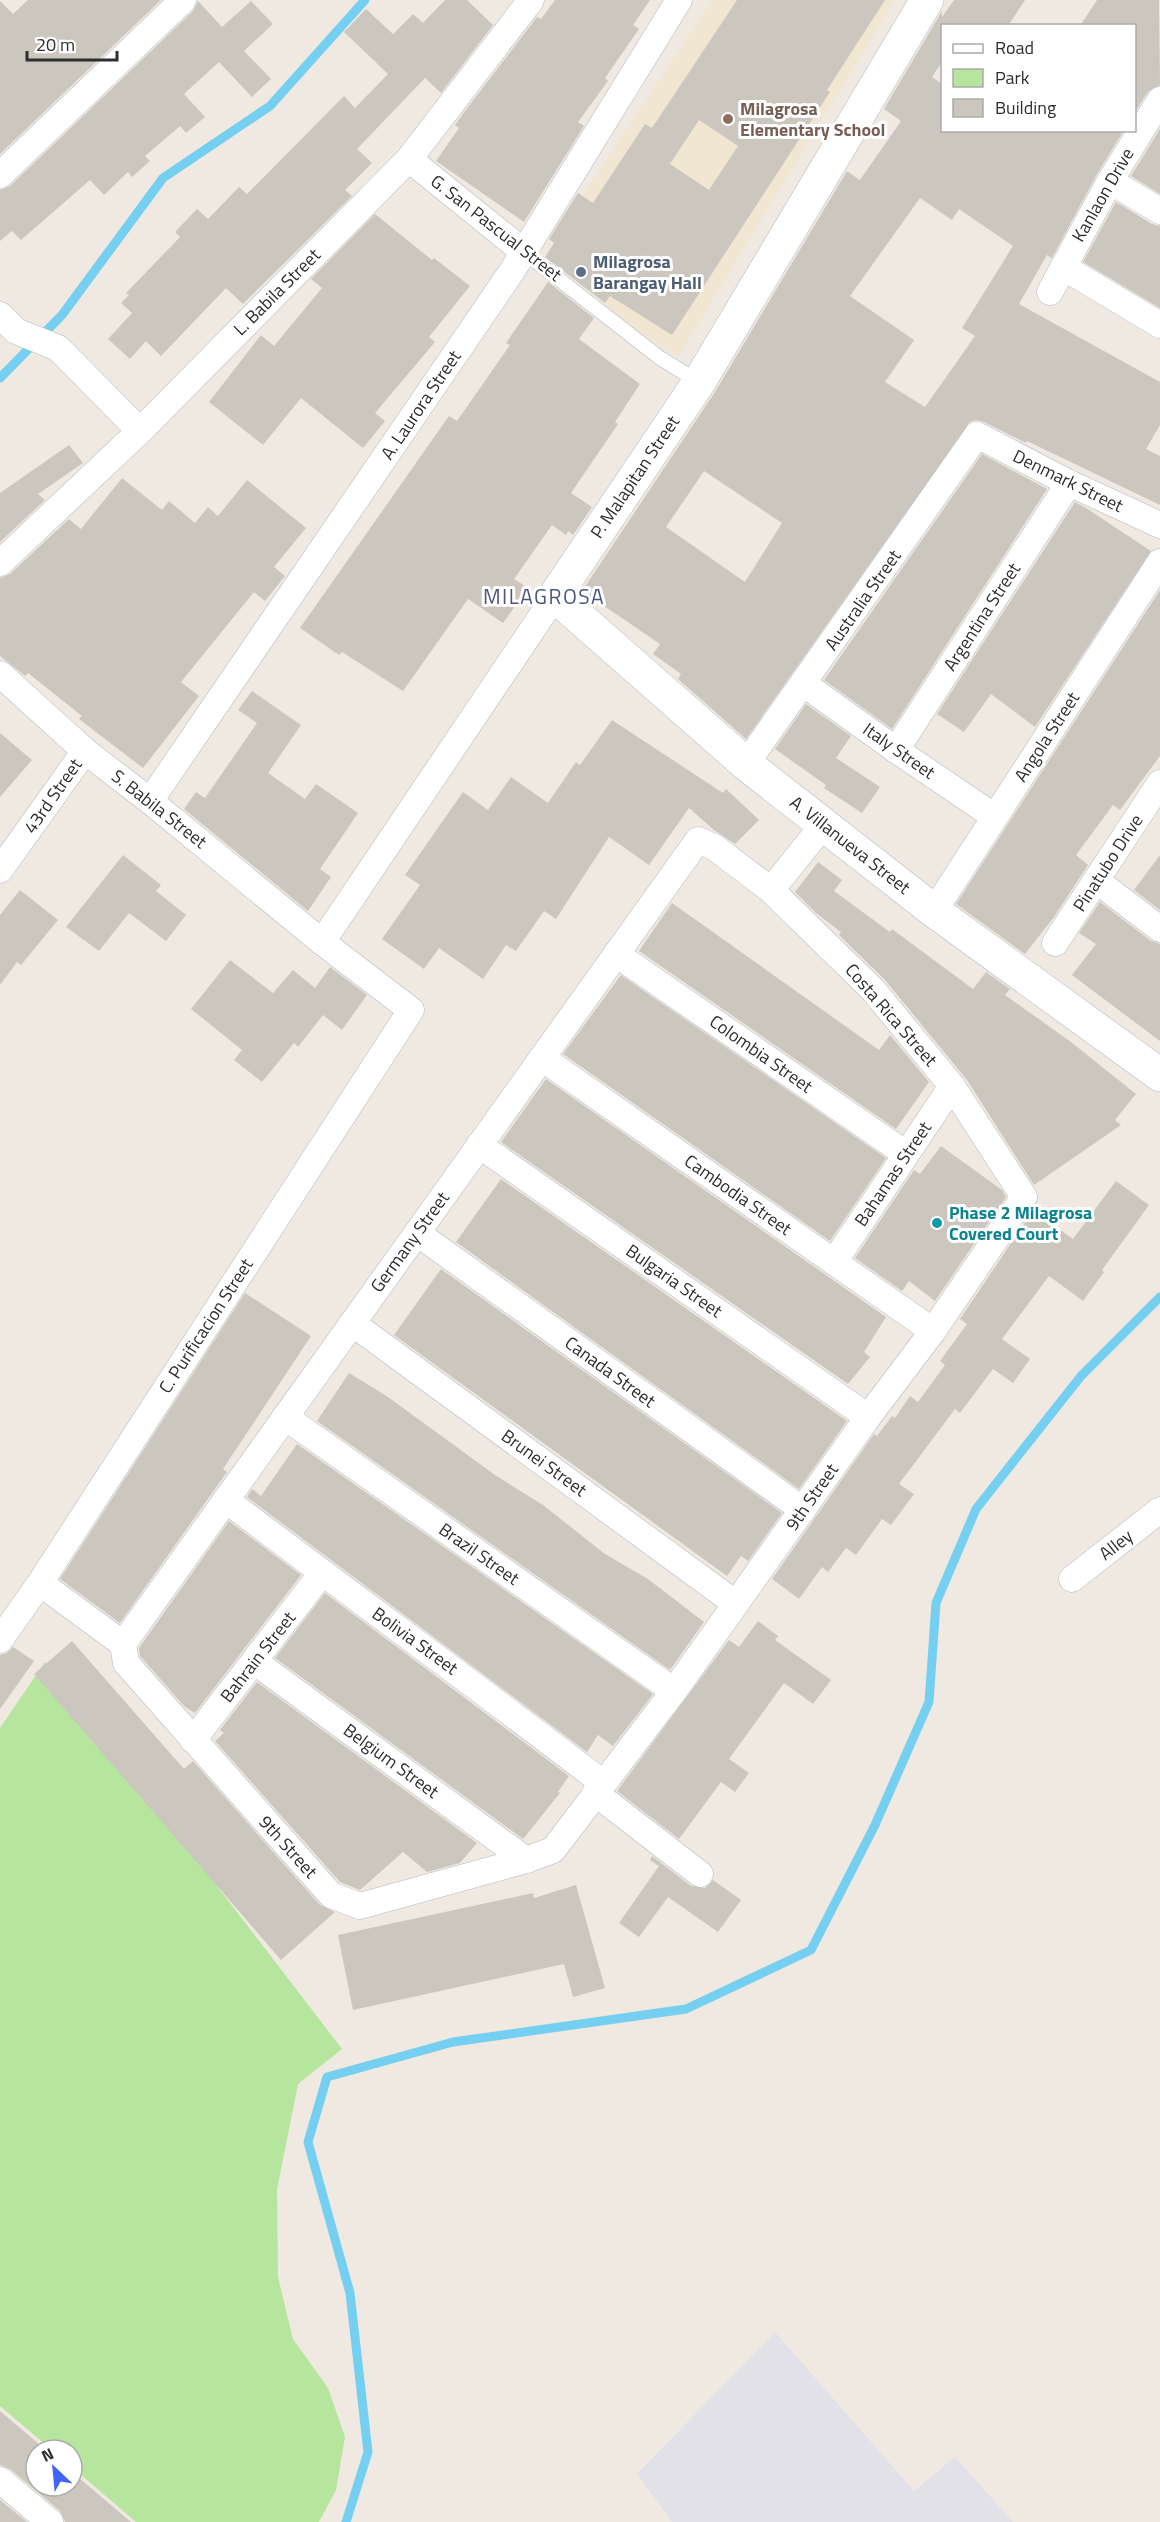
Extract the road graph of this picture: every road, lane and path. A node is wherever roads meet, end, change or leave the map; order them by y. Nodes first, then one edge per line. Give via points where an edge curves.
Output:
1 (183, 0) edge
2 (531, 0) edge
3 (679, 0) edge
4 (927, 0) edge
5 (1160, 100) edge
6 (409, 159) junction
7 (0, 174) edge
8 (1110, 181) junction
9 (1160, 211) edge
10 (524, 252) junction
11 (1063, 267) junction
12 (1050, 292) dead end
13 (8, 323) edge
14 (1160, 325) edge
15 (699, 382) junction
16 (140, 431) junction
17 (977, 435) joint
18 (1069, 483) junction
19 (1160, 525) edge
20 (1160, 562) edge
21 (0, 563) edge
22 (555, 596) junction
23 (0, 674) edge
24 (804, 684) junction
25 (896, 750) junction
26 (85, 751) junction
27 (746, 764) junction
28 (1156, 797) edge
29 (150, 801) junction
30 (995, 817) junction
31 (824, 824) junction
32 (699, 840) joint
33 (0, 870) edge
34 (1096, 881) junction
35 (771, 890) junction
36 (934, 911) junction
37 (1160, 929) edge
38 (321, 942) junction
39 (1055, 942) dead end
40 (616, 954) junction
41 (411, 1010) joint
42 (542, 1058) junction
43 (1160, 1075) edge
44 (951, 1086) junction
45 (480, 1145) junction
46 (906, 1154) junction
47 (1024, 1197) joint
48 (417, 1233) junction
49 (834, 1262) junction
50 (352, 1323) junction
51 (933, 1331) junction
52 (285, 1417) junction
53 (868, 1418) junction
54 (226, 1500) junction
55 (803, 1510) junction
56 (1160, 1510) edge
57 (322, 1573) junction
58 (1072, 1579) dead end
59 (40, 1583) junction
60 (735, 1603) junction
61 (0, 1640) edge
62 (123, 1644) junction
63 (255, 1662) junction
64 (674, 1691) junction
65 (194, 1740) junction
66 (599, 1788) junction
67 (526, 1860) junction
68 (700, 1874) dead end
69 (0, 2480) edge
70 (50, 2522) edge

1 - 7 street
2 - 6 street, L. Babila Street
3 - 10 street, A. Laurora Street
4 - 15 street, P. Malapitan Street
5 - 8 street, Kanlaon Drive
6 - 10 street, G. San Pascual Street
6 - 16 street, L. Babila Street
8 - 9 street
8 - 11 street, Kanlaon Drive
10 - 15 lane, G. San Pascual Street via 660,358
10 - 29 street, A. Laurora Street
11 - 12 street, Kanlaon Drive
11 - 14 street
13 - 16 street via 58,348
15 - 22 street, P. Malapitan Street
16 - 21 street, L. Babila Street
17 - 18 street, Denmark Street
17 - 24 street, Australia Street
18 - 19 street, Denmark Street
18 - 25 street, Argentina Street
20 - 30 street, Angola Street
22 - 27 street, A. Villanueva Street
22 - 38 street, P. Malapitan Street
23 - 26 street, S. Babila Street
24 - 25 street, Italy Street
24 - 27 street, Australia Street
25 - 30 street, Italy Street
26 - 29 street, S. Babila Street
26 - 33 street, 43rd Street
27 - 31 street, A. Villanueva Street
28 - 34 street, Pinatubo Drive
29 - 38 street, S. Babila Street
30 - 36 street, Angola Street
31 - 35 street
31 - 36 street, A. Villanueva Street
32 - 35 street, Costa Rica Street
32 - 40 street, Germany Street
34 - 37 street
34 - 39 street, Pinatubo Drive
35 - 44 street, Costa Rica Street via 873,990
36 - 43 street, A. Villanueva Street
38 - 41 street, S. Babila Street
40 - 42 street, Germany Street
40 - 46 street, Colombia Street
41 - 59 street, C. Purificacion Street
42 - 45 street, Germany Street
42 - 49 street, Cambodia Street
44 - 46 street, Bahamas Street
44 - 47 street, Costa Rica Street
45 - 48 street, Germany Street
45 - 53 street, Bulgaria Street
46 - 49 street, Bahamas Street
47 - 51 street, 9th Street
48 - 50 street, Germany Street
48 - 55 street, Canada Street
49 - 51 street, Cambodia Street
50 - 52 street, Germany Street
50 - 60 street, Brunei Street
51 - 53 street, 9th Street
52 - 54 street, Germany Street
52 - 64 street, Brazil Street
53 - 55 street, 9th Street
54 - 57 street, Bolivia Street
54 - 62 street, Germany Street
55 - 60 street, 9th Street
56 - 58 street, Alley
57 - 63 street, Bahrain Street
57 - 66 street, Bolivia Street via 461,1674
59 - 61 street, C. Purificacion Street
59 - 62 street
60 - 64 street, 9th Street
62 - 65 street, 9th Street via 126,1663
63 - 65 street, Bahrain Street
63 - 67 street, Belgium Street
64 - 66 street, 9th Street
65 - 67 street, 9th Street via 331,1895 360,1906
66 - 67 street, 9th Street via 553,1850
66 - 68 street
69 - 70 street

